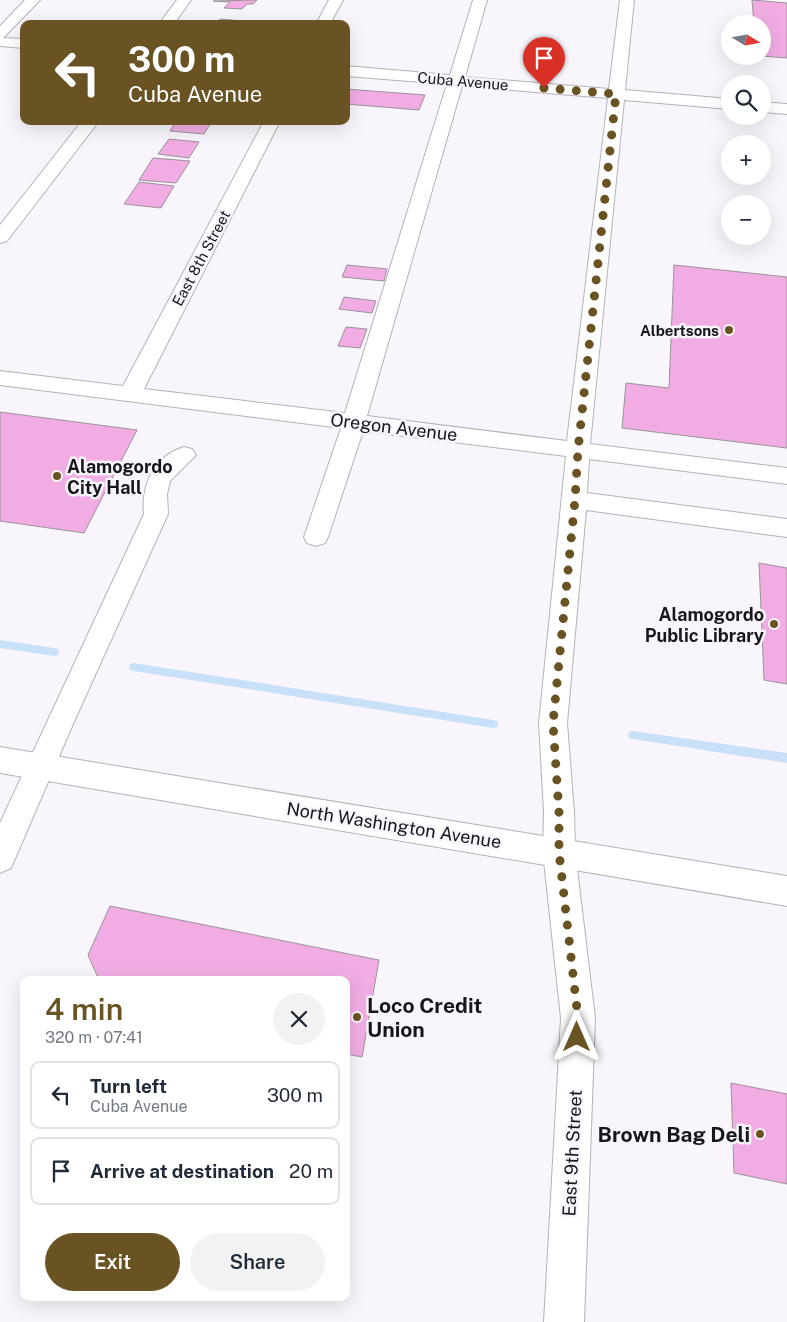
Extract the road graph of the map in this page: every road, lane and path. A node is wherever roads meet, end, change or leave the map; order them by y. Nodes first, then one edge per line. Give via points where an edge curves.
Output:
1 (33, 0) edge
2 (184, 0) edge
3 (336, 0) edge
4 (480, 0) edge
5 (628, 0) edge
6 (169, 20) edge
7 (325, 20) edge
8 (0, 34) edge
9 (0, 42) edge
10 (20, 44) edge
11 (350, 71) edge
12 (455, 80) junction
13 (616, 94) junction
14 (721, 103) edge
15 (771, 108) edge
16 (787, 109) edge
17 (88, 125) edge
18 (270, 125) edge
19 (0, 237) edge
20 (0, 378) edge
21 (130, 394) junction
22 (354, 422) junction
23 (578, 450) junction
24 (184, 455) dead end
25 (787, 476) edge
26 (575, 500) junction
27 (787, 528) edge
28 (316, 537) dead end
29 (0, 760) edge
30 (42, 767) junction
31 (559, 852) junction
32 (0, 858) edge
33 (787, 891) edge
34 (564, 1322) edge

1 - 8 street
2 - 6 street
3 - 7 street
4 - 12 street
5 - 13 street, East 9th Street
9 - 10 street
11 - 12 street, Cuba Avenue
12 - 13 street, Cuba Avenue
12 - 22 street
13 - 14 street, Cuba Avenue
13 - 23 street, East 9th Street
15 - 16 street
17 - 19 street
18 - 21 street, East 8th Street
20 - 21 street, Oregon Avenue
21 - 22 street, Oregon Avenue
22 - 23 street, Oregon Avenue
22 - 28 street
23 - 25 street, Oregon Avenue
23 - 26 street, East 9th Street
24 - 30 street via 164,470 153,496 156,514
26 - 27 street
26 - 31 street, East 9th Street via 553,723
29 - 30 street, North Washington Avenue
30 - 31 street, North Washington Avenue
30 - 32 street
31 - 33 street, North Washington Avenue
31 - 34 street, East 9th Street via 578,1018

